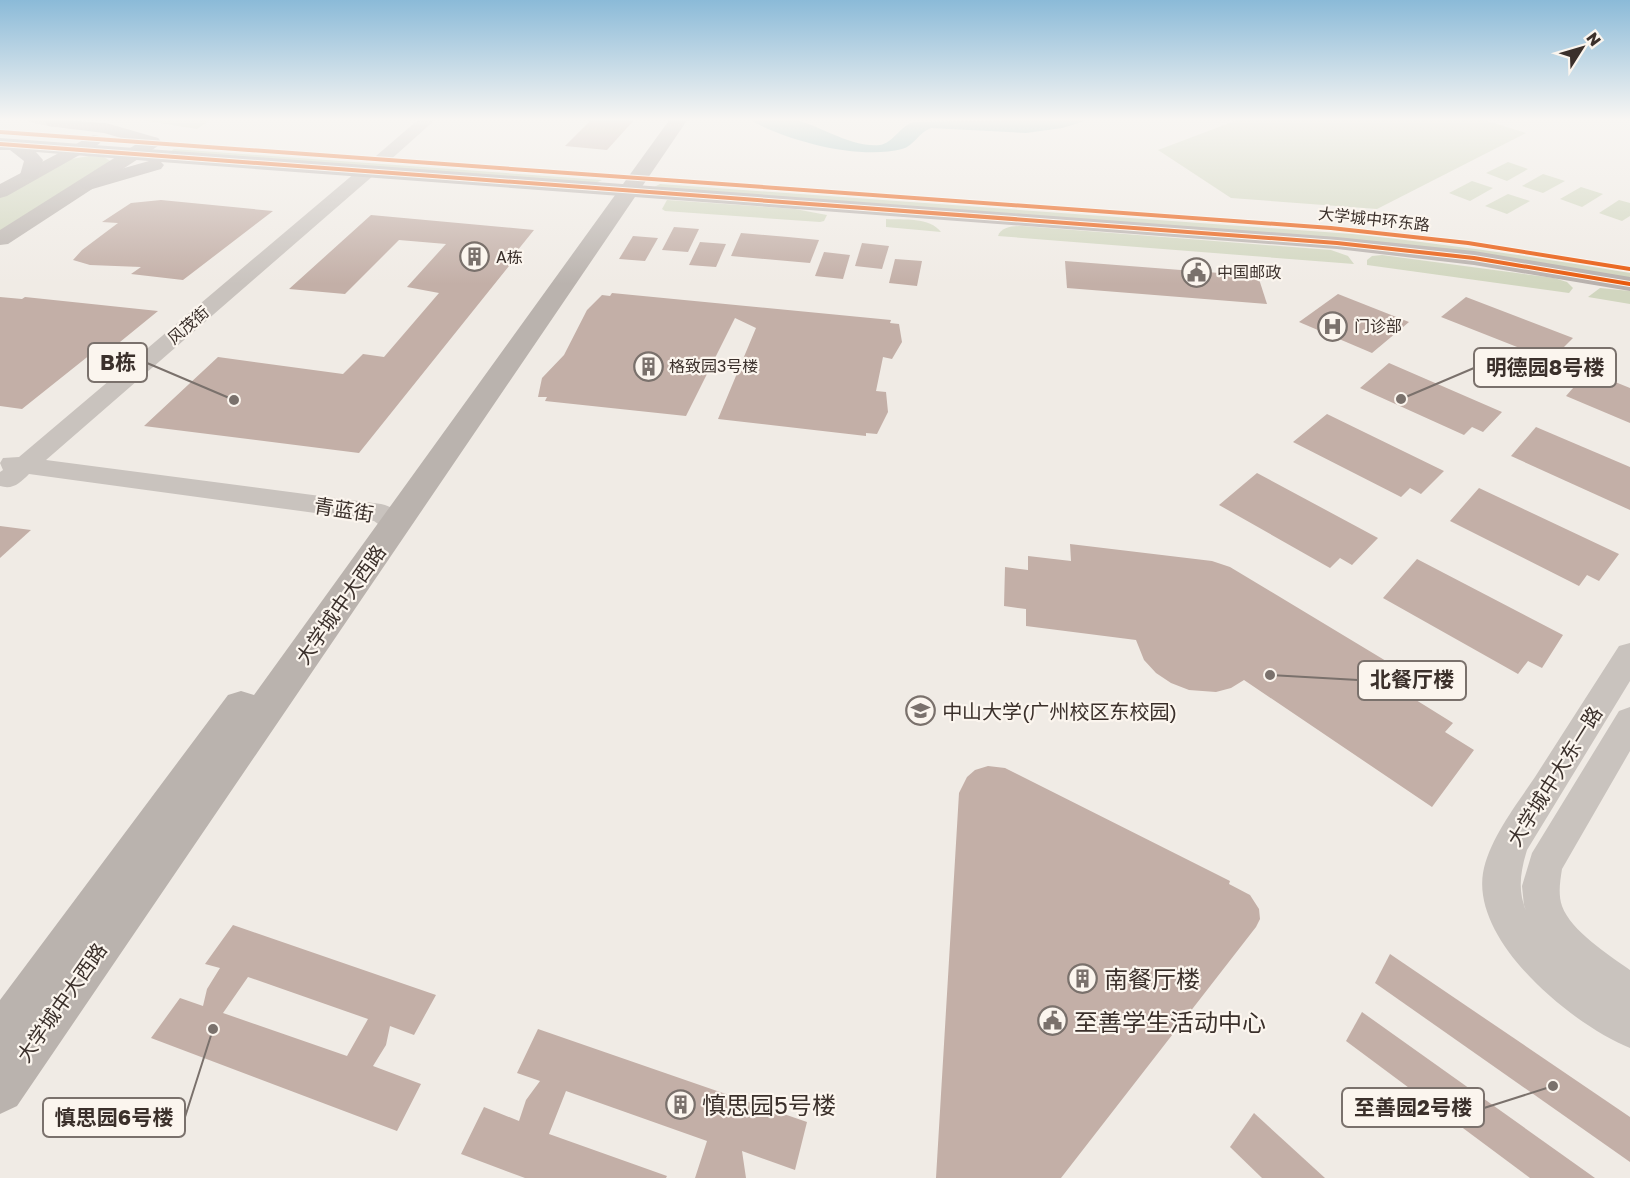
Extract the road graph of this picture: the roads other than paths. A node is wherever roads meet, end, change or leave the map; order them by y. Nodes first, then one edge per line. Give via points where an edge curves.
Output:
1 (104, 174) edge
2 (118, 174) edge
3 (364, 174) edge
4 (501, 174) edge
5 (633, 174) edge
6 (634, 174) edge
7 (30, 175) edge
8 (627, 183) junction
9 (89, 184) junction
10 (0, 192) edge
11 (0, 239) edge
12 (1630, 269) edge
13 (1630, 284) edge
14 (8, 472) edge
15 (382, 522) junction
16 (1630, 655) edge
17 (1630, 721) edge
18 (1630, 993) edge
19 (1630, 1028) edge
20 (0, 1039) edge
21 (0, 1089) edge

1 - 9 main road
2 - 9 main road
3 - 14 street, 风茂街
4 - 8 main road, 大学城中环东路
5 - 8 main road, 大学城中大西路
6 - 8 main road, 大学城中大西路
7 - 10 main road
8 - 12 main road, 大学城中环东路 via 1347,229 1468,243
8 - 13 main road, 大学城中环东路 via 1345,244 1474,258
8 - 15 main road, 大学城中大西路
9 - 11 main road
14 - 15 street, 青蓝街
15 - 20 main road, 大学城中大西路
15 - 21 main road, 大学城中大西路
16 - 19 street, 大学城中大东一路 via 1506,854 1499,883 1503,904 1524,942 1542,962 1579,995
17 - 18 street, 大学城中大东一路 via 1539,880 1539,895 1555,930 1570,948

